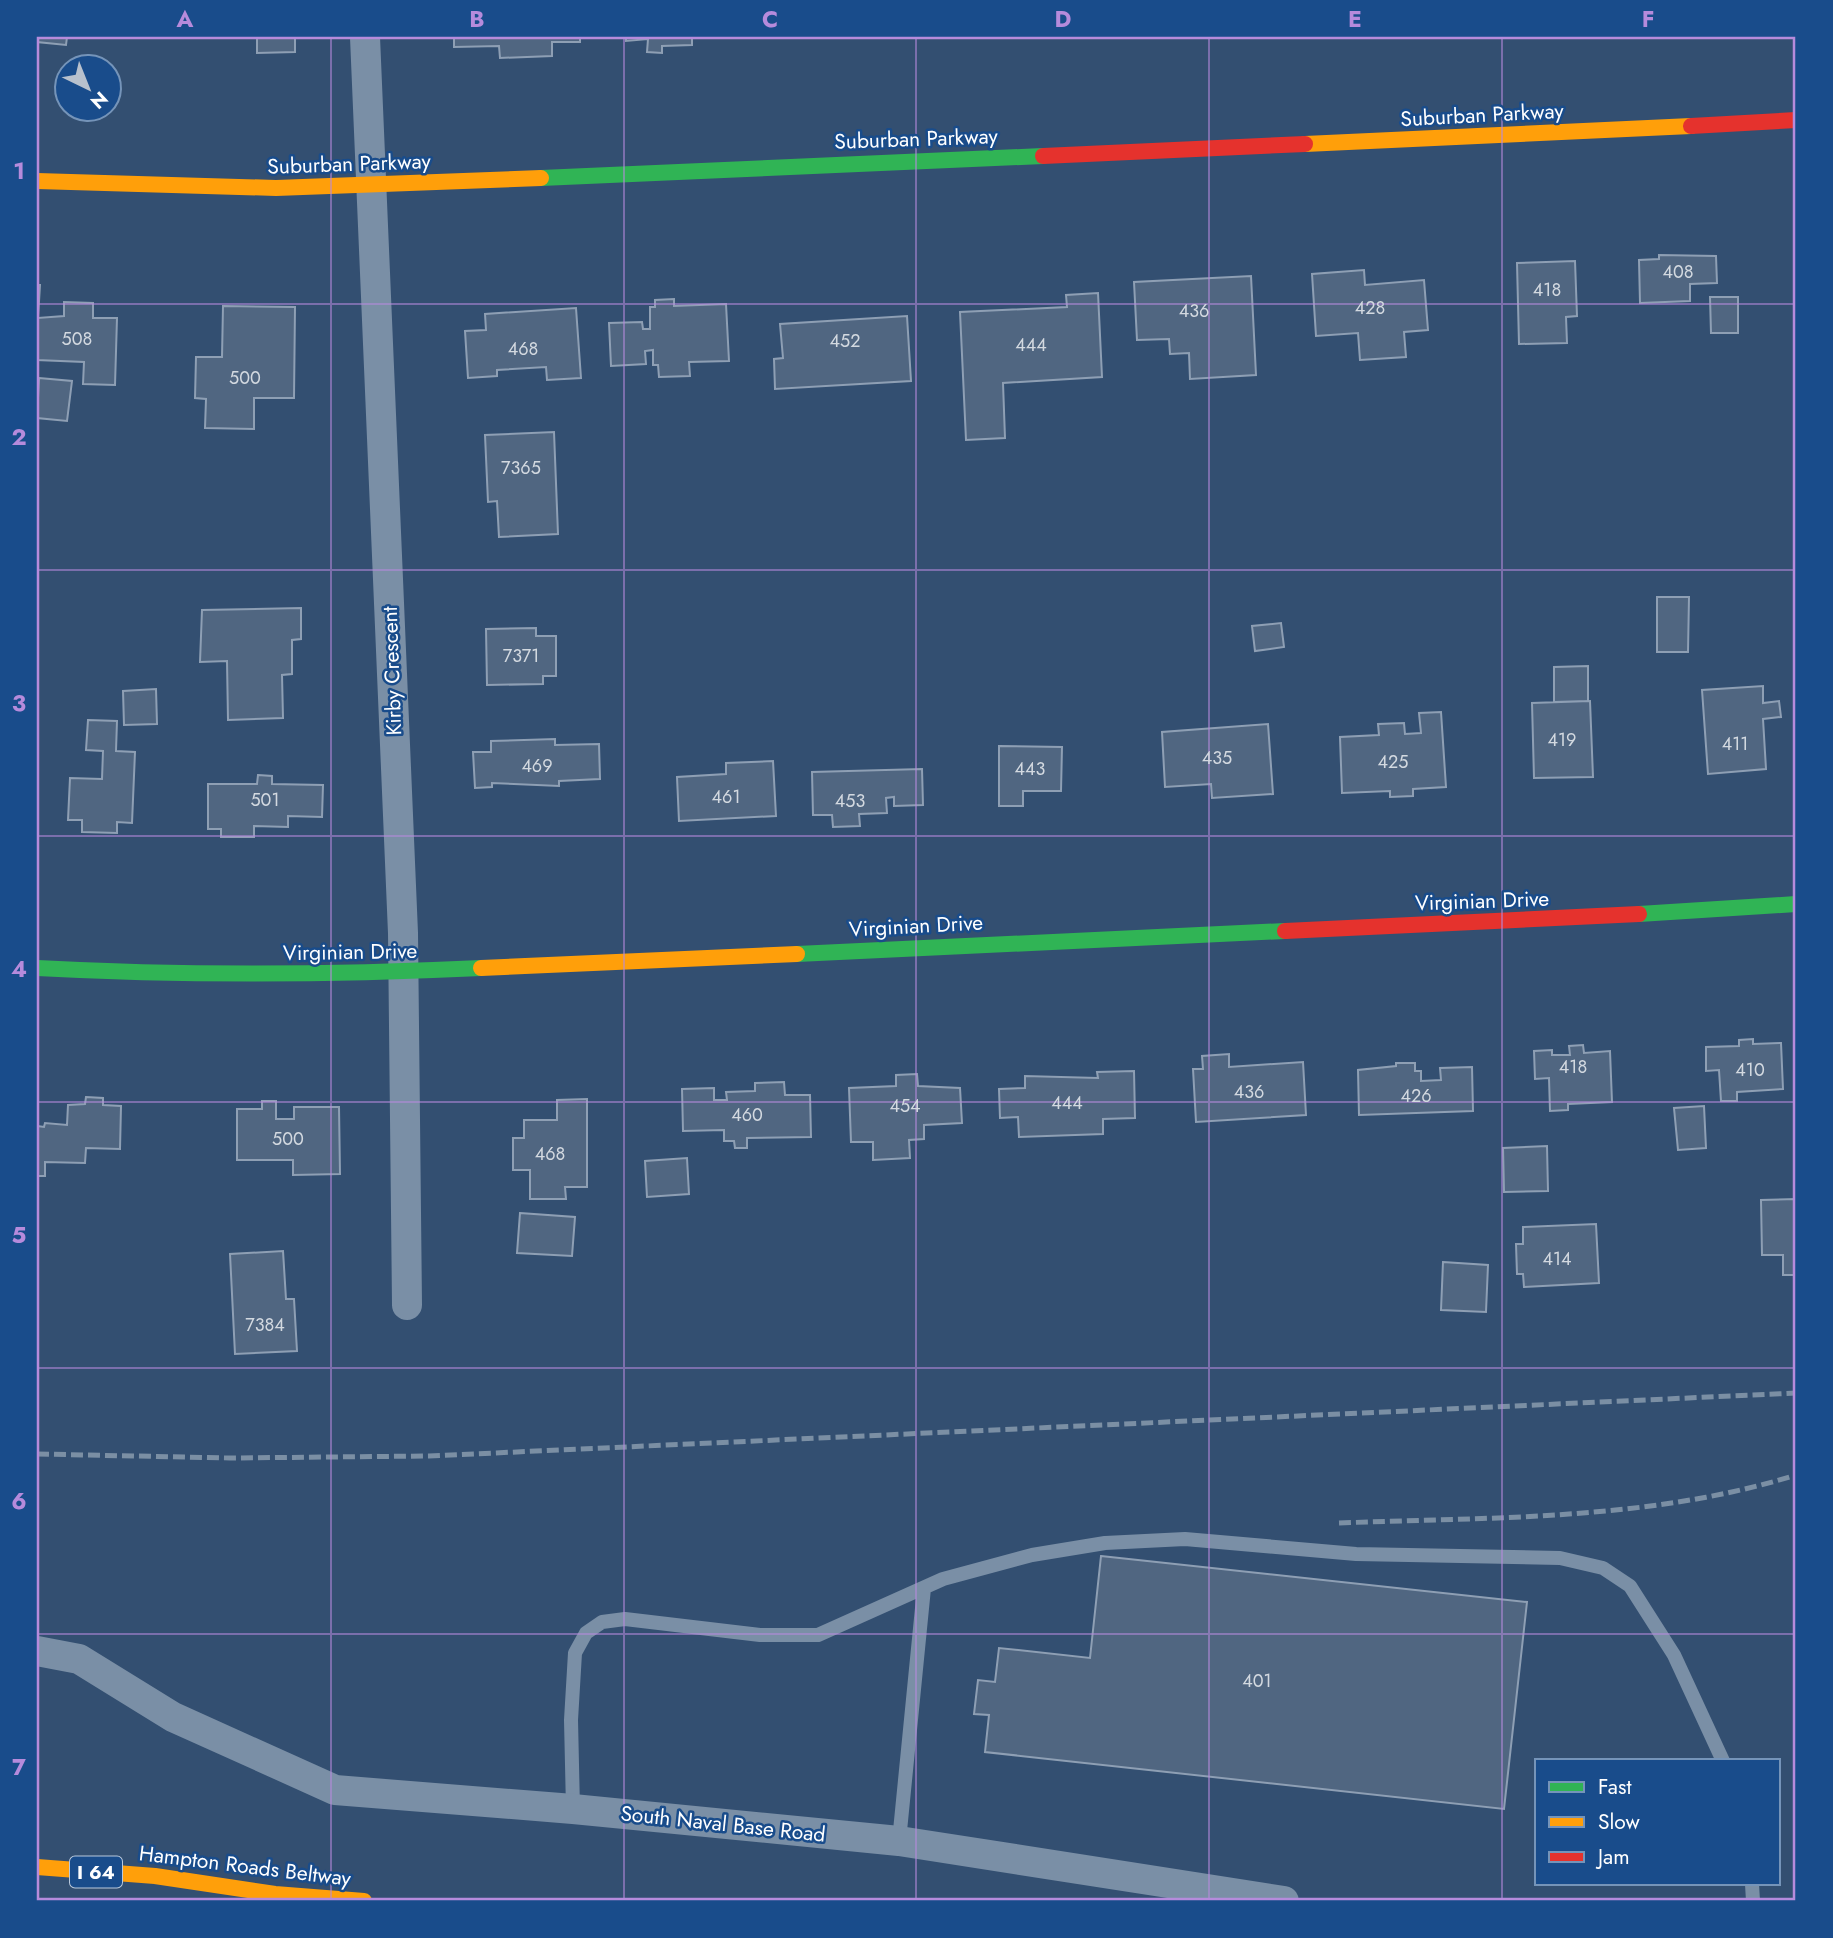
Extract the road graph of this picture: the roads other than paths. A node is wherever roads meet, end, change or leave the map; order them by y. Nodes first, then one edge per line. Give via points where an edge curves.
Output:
1 (365, 37) edge
2 (1796, 120) edge
3 (37, 181) edge
4 (371, 186) junction
5 (1796, 904) edge
6 (37, 968) edge
7 (403, 972) junction
8 (407, 1305) dead end
9 (924, 1588) junction
10 (37, 1651) edge
11 (1722, 1759) edge
12 (573, 1809) junction
13 (899, 1841) junction
14 (76, 1854) dead end
15 (37, 1867) edge
16 (155, 1876) junction
17 (364, 1901) edge
18 (1284, 1901) edge

1 - 4 street, Kirby Crescent
2 - 4 main road, Suburban Parkway
3 - 4 main road, Suburban Parkway
4 - 7 street, Kirby Crescent
5 - 7 main road, Virginian Drive
6 - 7 main road, Virginian Drive via 338,975
7 - 8 street, Kirby Crescent
9 - 11 lane via 1032,1555 1105,1543 1185,1539 1356,1554 1571,1560 1603,1568 1630,1586 1674,1655
9 - 12 lane via 818,1635 760,1635 625,1619 602,1622 586,1633 575,1653
9 - 13 lane
10 - 12 street, South Naval Base Road via 79,1659 173,1717 335,1790
12 - 13 street, South Naval Base Road
13 - 18 street, South Naval Base Road
14 - 16 main road
15 - 16 main road, Hampton Roads Beltway / I 64
16 - 17 main road, Hampton Roads Beltway / I 64 via 275,1894

